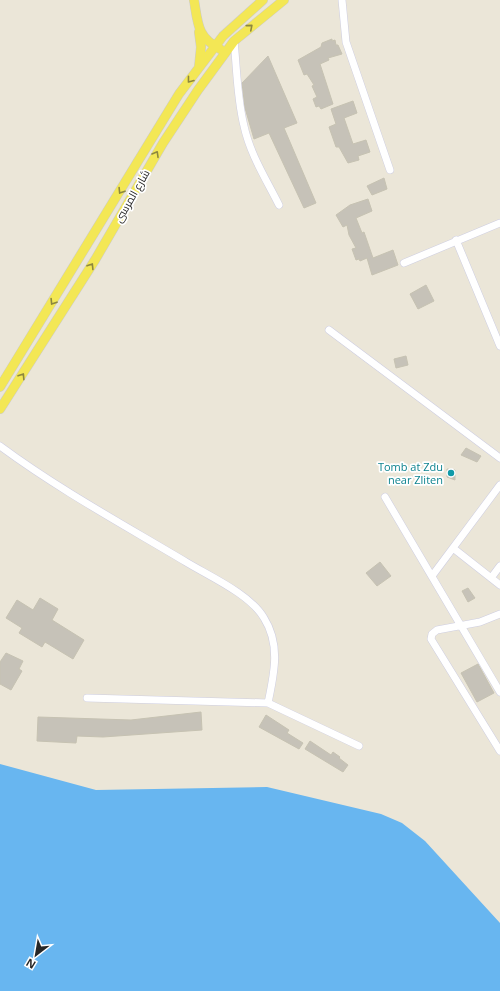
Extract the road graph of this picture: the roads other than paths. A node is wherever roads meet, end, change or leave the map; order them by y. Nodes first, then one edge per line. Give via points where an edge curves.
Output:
1 (194, 0) edge
2 (262, 0) edge
3 (284, 0) edge
4 (342, 0) edge
5 (198, 26) junction
6 (226, 32) junction
7 (234, 41) junction
8 (215, 46) junction
9 (225, 51) junction
10 (199, 68) junction
11 (390, 170) dead end
12 (278, 205) dead end
13 (500, 223) edge
14 (456, 240) junction
15 (404, 263) dead end
16 (329, 330) dead end
17 (500, 346) edge
18 (0, 387) edge
19 (0, 408) edge
20 (0, 446) edge
21 (500, 458) edge
22 (500, 485) edge
23 (385, 497) dead end
24 (453, 548) junction
25 (500, 566) edge
26 (432, 576) junction
27 (491, 578) junction
28 (500, 585) edge
29 (500, 614) edge
30 (461, 626) junction
31 (500, 692) edge
32 (87, 698) dead end
33 (268, 703) junction
34 (359, 746) dead end
35 (500, 751) edge

1 - 5 main road
2 - 6 main road, شارع المرسى
7 -> 3 main road, شارع المرسى
4 - 11 street via 346,42
5 - 6 main road via 207,36 215,38
5 - 8 main road via 205,39
5 - 10 main road via 201,46
6 - 8 main road, شارع المرسى
7 - 9 main road, شارع المرسى
7 - 12 street via 237,87 244,127 253,153
8 - 9 main road
8 - 10 main road, شارع المرسى
19 -> 9 main road, شارع المرسى via 95,260 163,143
10 -> 18 main road, شارع المرسى via 179,94
13 - 14 street
14 - 15 street
14 - 17 street
16 - 21 street
20 - 33 street via 258,608 271,632 276,659
22 - 24 street
23 - 26 street
24 - 26 street
24 - 27 street
25 - 27 street
26 - 30 street
27 - 28 street
29 - 30 street
30 - 31 street
30 - 35 street via 437,630 432,634 432,641
32 - 33 street
33 - 34 street

